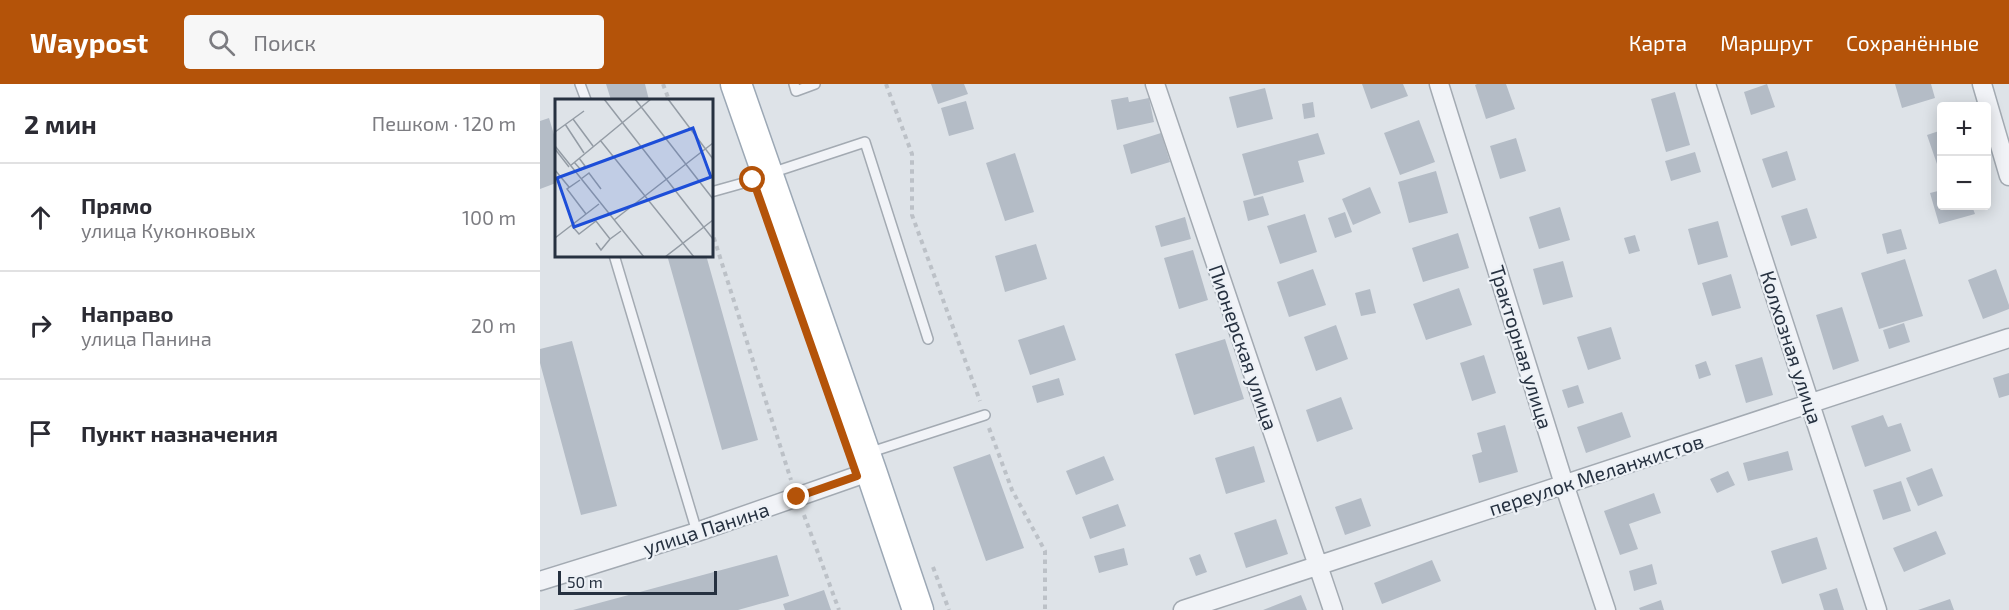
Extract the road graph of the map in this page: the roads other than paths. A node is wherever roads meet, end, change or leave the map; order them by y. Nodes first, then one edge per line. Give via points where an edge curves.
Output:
1 (580, 84) edge
2 (720, 84) edge
3 (736, 84) edge
4 (794, 84) edge
5 (815, 84) edge
6 (1155, 84) edge
7 (1439, 84) edge
8 (1706, 84) edge
9 (1982, 84) edge
10 (586, 99) edge
11 (2009, 176) edge
12 (760, 177) junction
13 (712, 192) edge
14 (614, 256) edge
15 (2009, 338) edge
16 (928, 339) dead end
17 (1810, 405) junction
18 (985, 415) road end
19 (864, 467) junction
20 (1564, 484) junction
21 (697, 532) junction
22 (1318, 567) junction
23 (540, 581) edge
24 (901, 610) edge
25 (918, 610) edge
26 (1183, 610) edge
27 (1333, 610) edge
28 (1606, 610) edge
29 (1877, 610) edge

1 - 10 lane
2 - 12 main road
3 - 12 main road
4 - 5 lane via 796,91
6 - 22 street, Пионерская улица
7 - 20 street, Тракторная улица
8 - 17 street, Колхозная улица
9 - 11 street
12 - 13 lane
12 - 16 lane via 866,142
12 - 19 main road
14 - 21 lane
15 - 17 street, переулок Меланжистов
17 - 20 street, переулок Меланжистов
17 - 29 street, Колхозная улица
18 - 19 lane
19 - 21 street, улица Панина via 797,497
19 - 24 main road
19 - 25 main road
20 - 22 street, переулок Меланжистов
20 - 28 street, Тракторная улица
21 - 23 street, улица Панина
22 - 26 street, переулок Меланжистов
22 - 27 street, Пионерская улица

